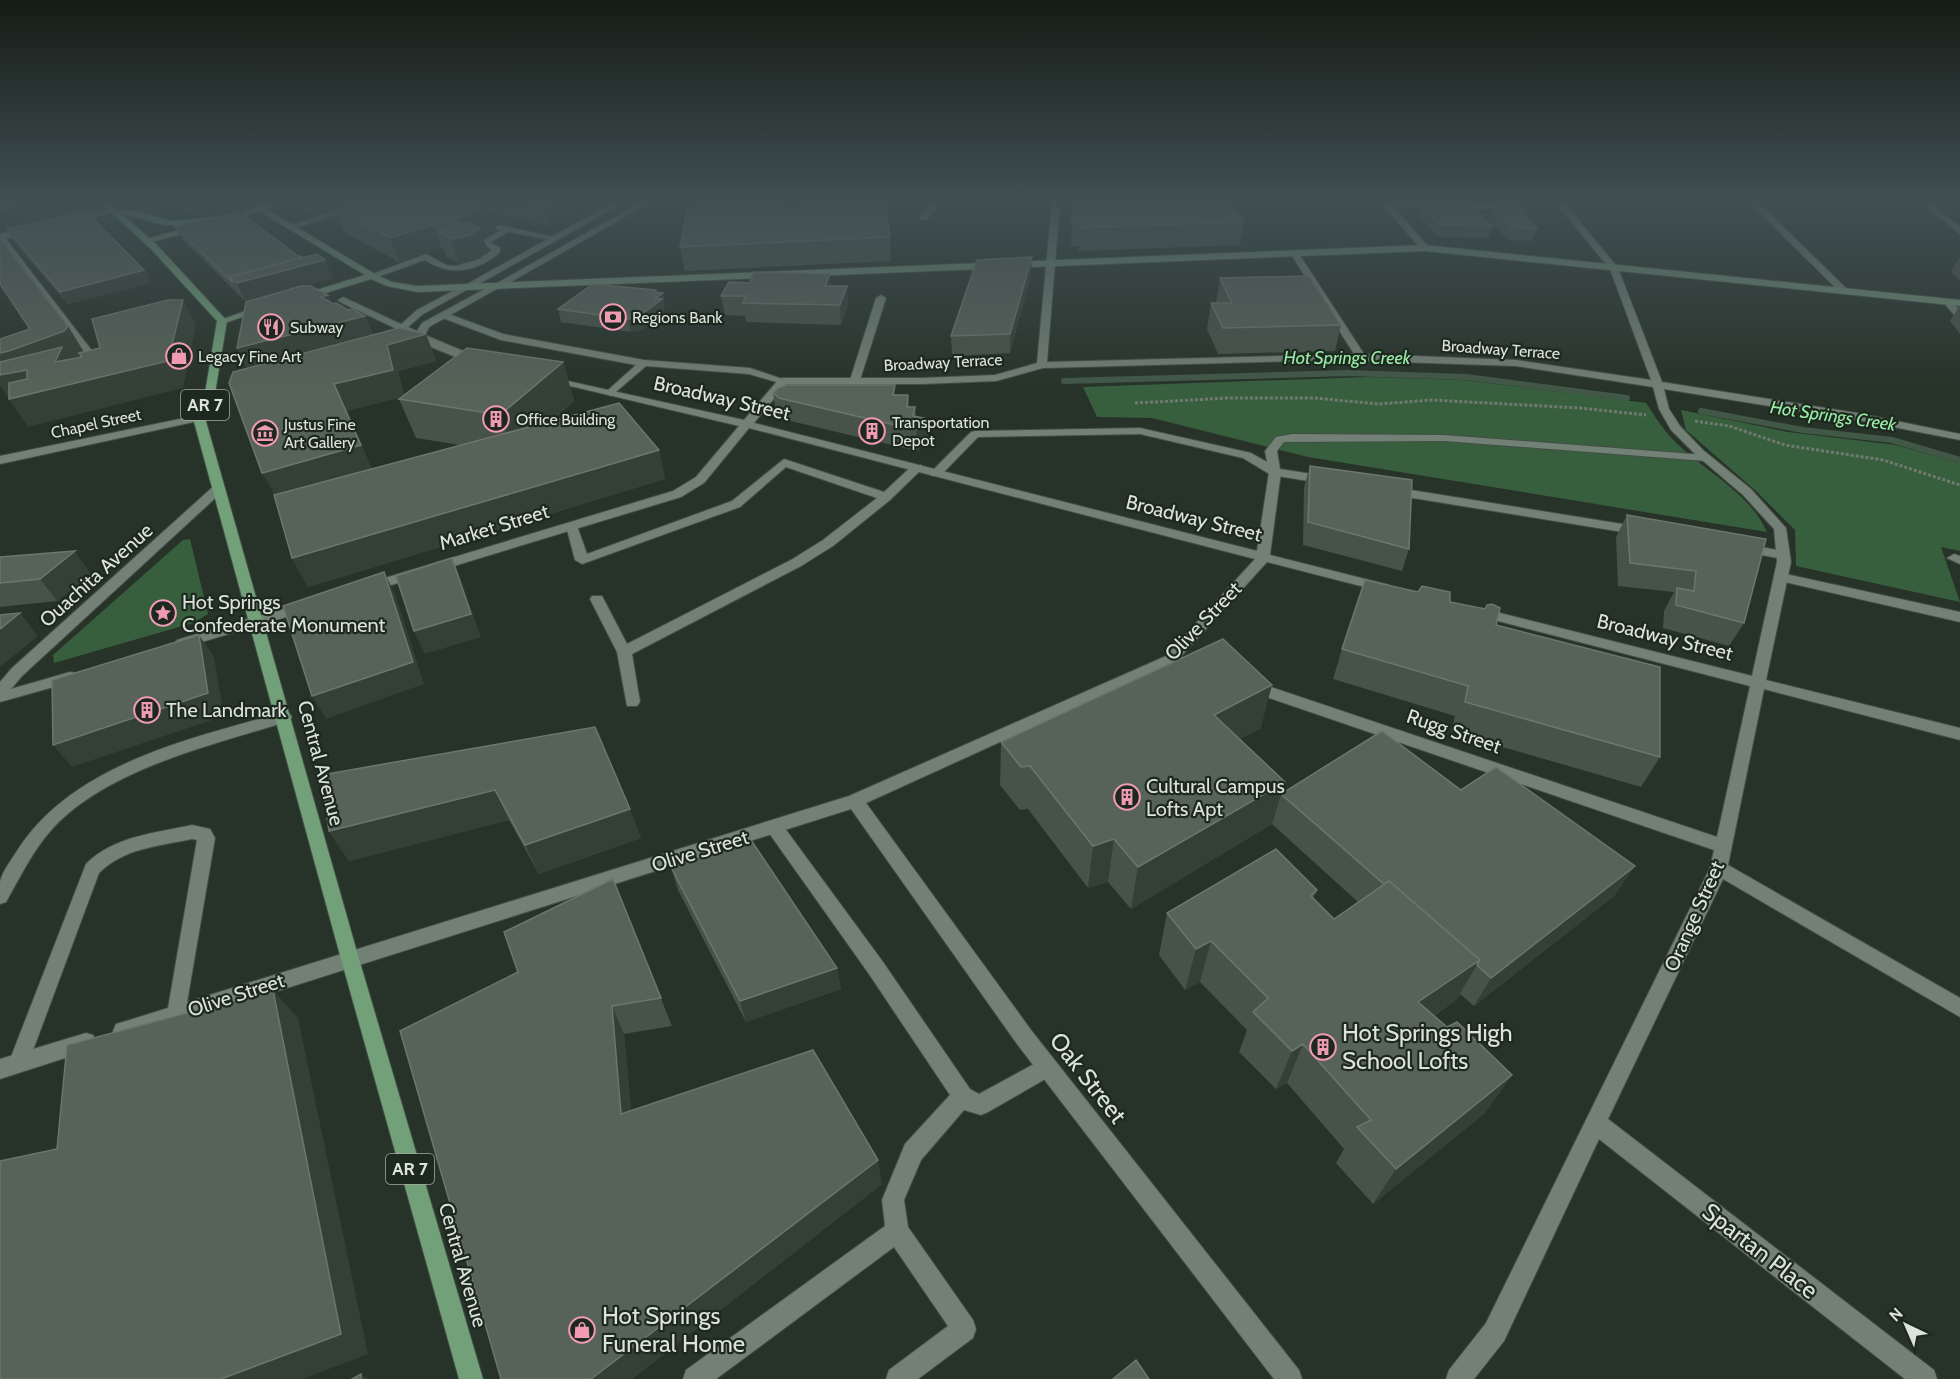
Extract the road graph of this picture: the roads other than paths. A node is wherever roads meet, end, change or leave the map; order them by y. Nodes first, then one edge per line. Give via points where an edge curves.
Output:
1 (22, 265) edge
2 (170, 265) edge
3 (354, 265) edge
4 (401, 265) edge
5 (440, 265) edge
6 (469, 265) edge
7 (506, 265) edge
8 (534, 265) edge
9 (1017, 265) edge
10 (1051, 265) edge
11 (1302, 265) edge
12 (1598, 265) edge
13 (1818, 265) edge
14 (1614, 267) junction
15 (372, 276) junction
16 (497, 286) junction
17 (465, 288) junction
18 (1844, 291) junction
19 (297, 298) edge
20 (881, 298) dead end
21 (343, 300) dead end
22 (1948, 302) junction
23 (1960, 303) edge
24 (276, 305) edge
25 (443, 315) junction
26 (1960, 316) edge
27 (222, 321) junction
28 (408, 333) junction
29 (1359, 356) junction
30 (644, 363) junction
31 (491, 364) edge
32 (1042, 365) junction
33 (60, 368) edge
34 (535, 374) edge
35 (855, 380) junction
36 (783, 381) junction
37 (1658, 385) junction
38 (611, 393) junction
39 (199, 418) junction
40 (746, 424) junction
41 (1960, 436) edge
42 (1706, 458) junction
43 (0, 460) edge
44 (917, 468) junction
45 (1275, 472) junction
46 (936, 473) junction
47 (1334, 481) edge
48 (219, 488) junction
49 (1382, 489) edge
50 (886, 497) junction
51 (572, 526) junction
52 (1653, 533) edge
53 (1736, 547) edge
54 (1783, 555) junction
55 (1263, 558) junction
56 (1781, 577) junction
57 (356, 591) edge
58 (1401, 592) edge
59 (597, 599) dead end
60 (312, 604) edge
61 (1470, 610) edge
62 (1960, 616) edge
63 (257, 621) junction
64 (167, 648) edge
65 (624, 652) junction
66 (89, 671) edge
67 (1239, 682) edge
68 (1758, 682) junction
69 (0, 692) edge
70 (0, 697) edge
71 (632, 702) dead end
72 (284, 717) junction
73 (1960, 734) edge
74 (855, 801) junction
75 (775, 828) junction
76 (1723, 846) junction
77 (1719, 868) junction
78 (0, 897) edge
79 (350, 959) junction
80 (1960, 1008) edge
81 (177, 1014) junction
82 (19, 1062) junction
83 (1047, 1067) junction
84 (0, 1069) edge
85 (963, 1096) junction
86 (1596, 1123) junction
87 (897, 1231) junction
88 (471, 1379) edge
89 (695, 1379) edge
90 (898, 1379) edge
91 (1290, 1379) edge
92 (1458, 1379) edge
93 (1925, 1379) edge

1 - 33 street via 88,352 79,361
2 - 27 main road
3 - 15 main road
4 - 15 street
5 - 6 street
7 - 17 street
8 - 16 street
9 - 16 main road
10 - 32 street
11 - 29 street
12 - 14 main road
13 - 18 street
14 - 18 main road
14 - 37 street, Orange Street
15 - 17 main road via 417,289
15 - 19 main road
16 - 17 main road
16 - 25 street
17 - 28 street via 420,312
18 - 22 main road
20 - 35 street
21 - 28 street
22 - 23 main road
22 - 26 street
24 - 27 main road
25 - 28 street
25 - 30 street, Broadway Terrace via 501,337
27 - 39 main road, AR 7 via 210,393
28 - 31 street
29 - 32 street, Broadway Terrace
29 - 37 street, Broadway Terrace via 1515,363 1585,370
30 - 36 street, Broadway Terrace via 750,371
30 - 38 street
32 - 35 street, Broadway Terrace via 996,378
34 - 38 street, Broadway Street
35 - 36 street, Broadway Terrace
36 - 40 street, Market Street
37 - 41 street, Broadway Terrace
37 - 42 street, Orange Street via 1675,428
38 - 40 street, Broadway Street
39 - 43 street, Chapel Street
39 - 48 main road, Central Avenue / AR 7
40 - 44 street, Broadway Street
40 - 51 street, Market Street via 700,480 677,494
42 - 45 street via 1444,438 1292,437 1280,439 1271,451
42 - 54 street, Orange Street via 1747,492 1780,528
44 - 46 street, Broadway Street
44 - 50 street
45 - 46 street via 1247,455 1130,431 975,434
45 - 47 street
45 - 55 street
46 - 55 street, Broadway Street
48 - 63 main road, Central Avenue / AR 7
48 - 69 street, Ouachita Avenue via 17,672
49 - 52 street
50 - 51 street via 784,463 736,504 582,560
50 - 65 street via 796,563
51 - 57 street, Market Street
53 - 54 street
54 - 56 street, Orange Street
55 - 58 street, Broadway Street
55 - 74 street, Olive Street via 1177,661
56 - 62 street
56 - 68 street, Orange Street
59 - 65 street
60 - 63 street
61 - 68 street, Broadway Street
63 - 64 street
63 - 72 main road, Central Avenue / AR 7
65 - 71 street
66 - 70 street
67 - 76 street, Rugg Street
68 - 73 street, Broadway Street
68 - 76 street, Orange Street
72 - 78 street via 170,754 92,790 56,815 30,843
72 - 79 main road, Central Avenue / AR 7
74 - 75 street, Olive Street
74 - 83 street, Oak Street
75 - 79 street, Olive Street
75 - 85 street
76 - 77 street, Orange Street
77 - 80 street
77 - 86 street, Orange Street
79 - 81 street, Olive Street
79 - 88 main road, Central Avenue / AR 7
81 - 82 street, Olive Street
81 - 82 street via 206,838 192,832 119,848 100,858 92,869
82 - 84 street, Olive Street
83 - 85 street via 981,1105
83 - 91 street, Oak Street
85 - 87 street via 913,1152 893,1200
86 - 92 street, Orange Street via 1495,1332
86 - 93 street, Spartan Place
87 - 89 street
87 - 90 street via 964,1329

